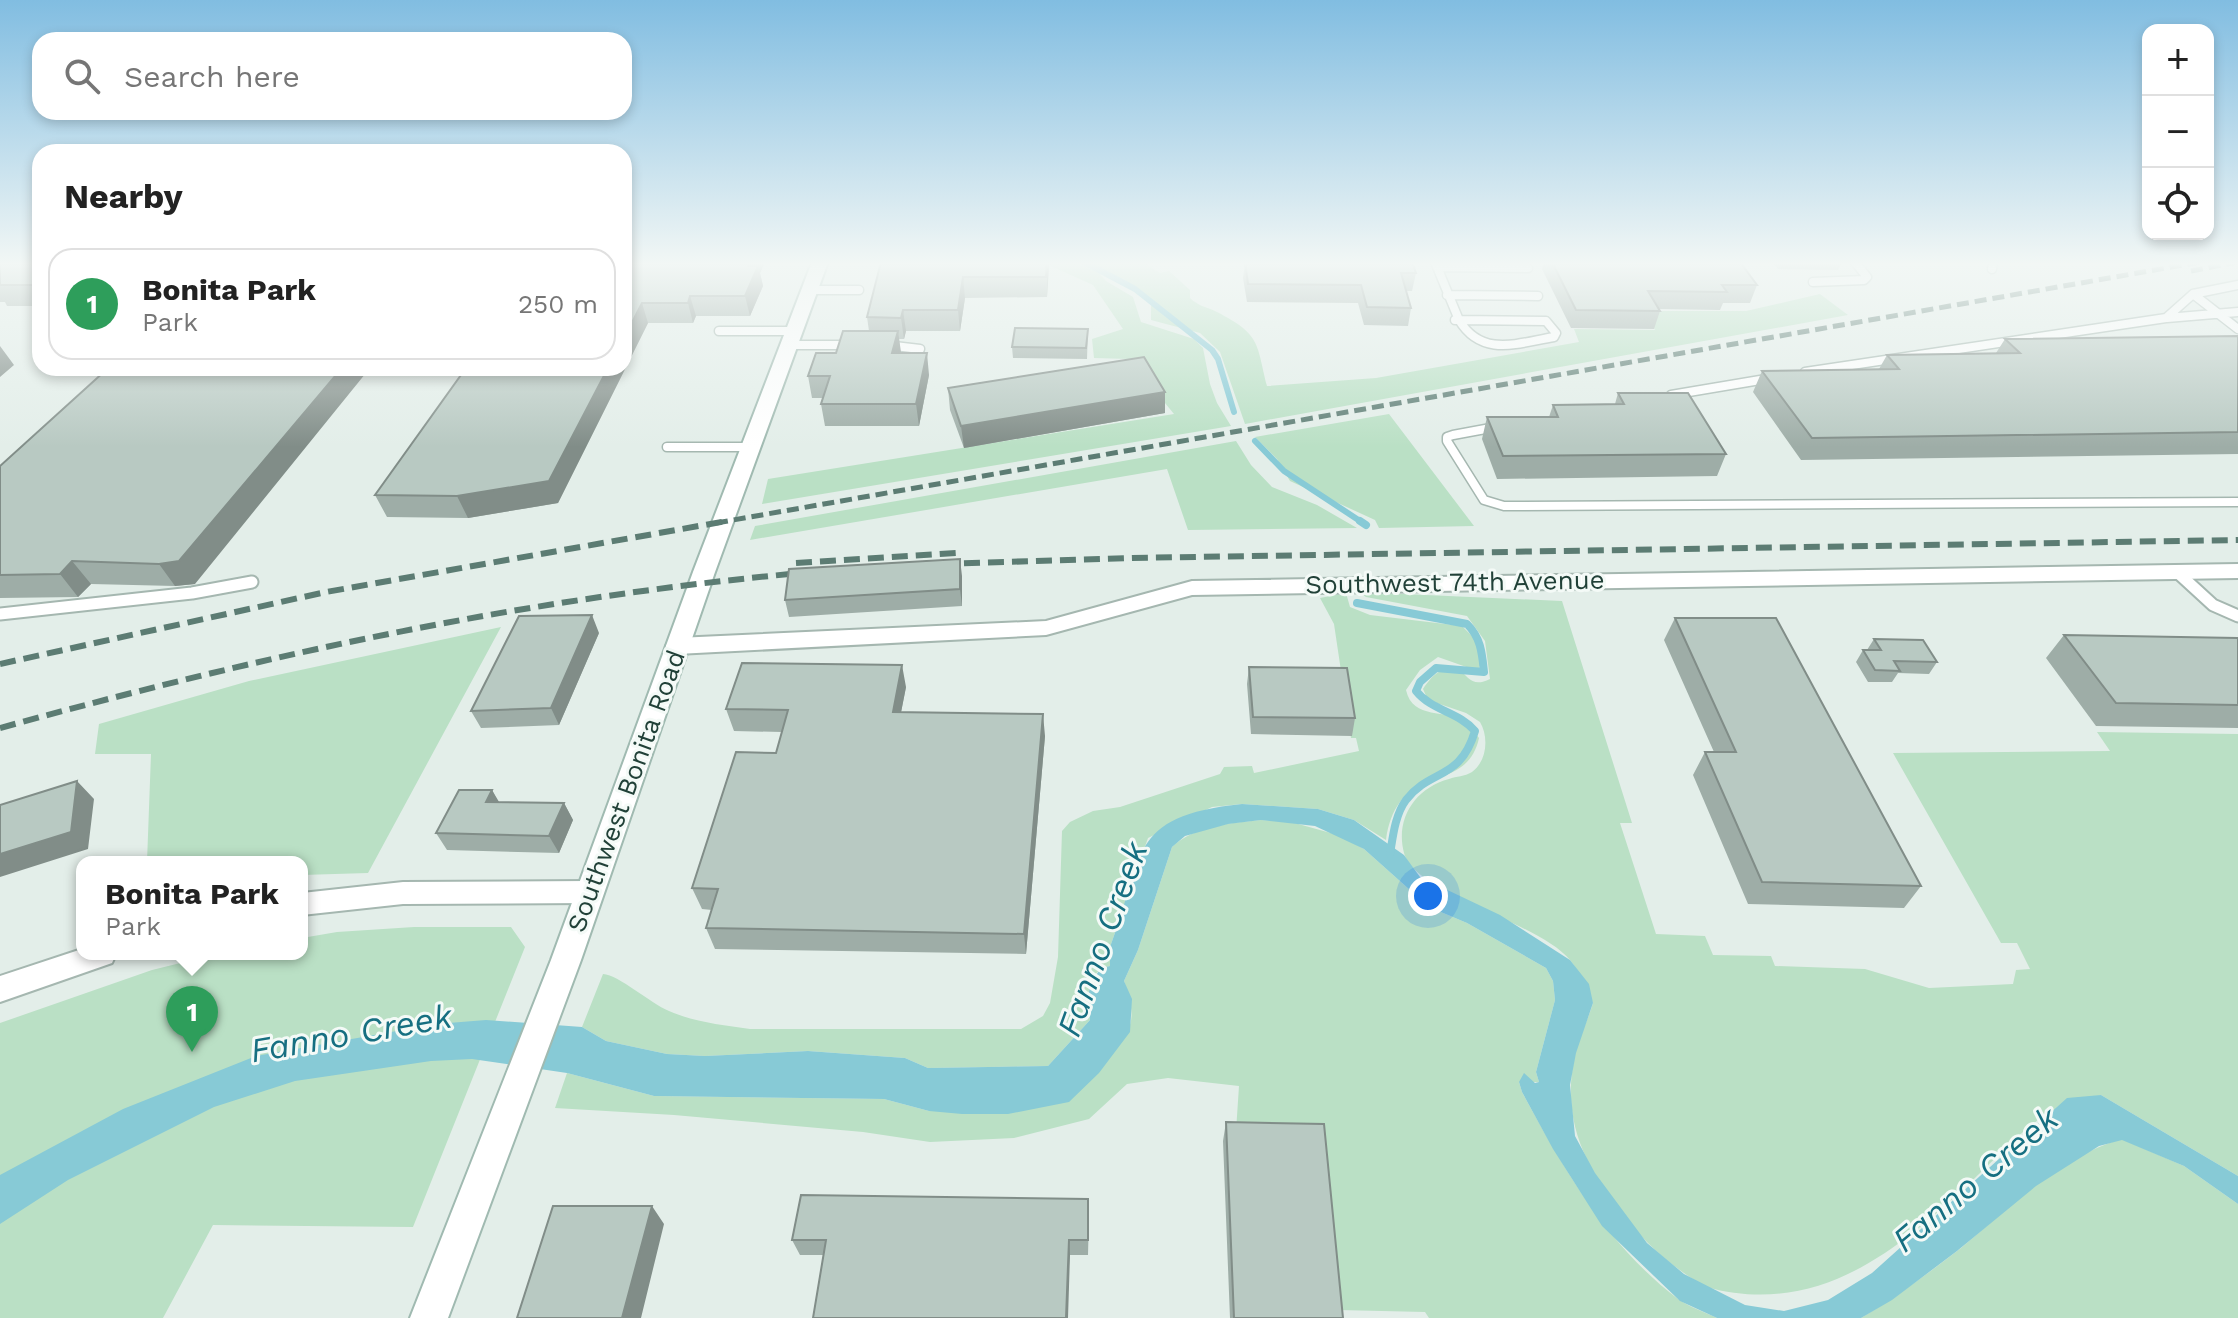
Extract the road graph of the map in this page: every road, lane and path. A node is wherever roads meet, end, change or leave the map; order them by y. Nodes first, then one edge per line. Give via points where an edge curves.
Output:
1 (797, 324) edge
2 (1459, 324) edge
3 (1548, 324) edge
4 (2126, 324) edge
5 (719, 331) dead end
6 (792, 338) junction
7 (920, 349) edge
8 (1654, 398) edge
9 (1515, 424) edge
10 (667, 447) dead end
11 (751, 447) junction
12 (2238, 502) edge
13 (2238, 571) edge
14 (2177, 572) junction
15 (252, 582) dead end
16 (0, 614) edge
17 (2238, 616) edge
18 (677, 646) junction
19 (589, 892) junction
20 (308, 903) edge
21 (85, 960) edge
22 (0, 989) edge
23 (429, 1318) edge

1 - 6 main road, Southwest Bonita Road
2 - 3 lane via 1492,346 1554,337
4 - 8 lane
5 - 6 lane
6 - 7 lane
6 - 11 main road, Southwest Bonita Road
9 - 12 lane via 1447,437 1484,500 1493,505
10 - 11 lane
11 - 18 main road, Southwest Bonita Road
13 - 14 street, Southwest 74th Avenue
14 - 17 lane via 2213,605
14 - 18 street, Southwest 74th Avenue via 1192,588 1046,628
15 - 16 lane
18 - 19 main road, Southwest Bonita Road
19 - 20 street via 403,893
19 - 23 main road, Southwest Bonita Road
21 - 22 street

